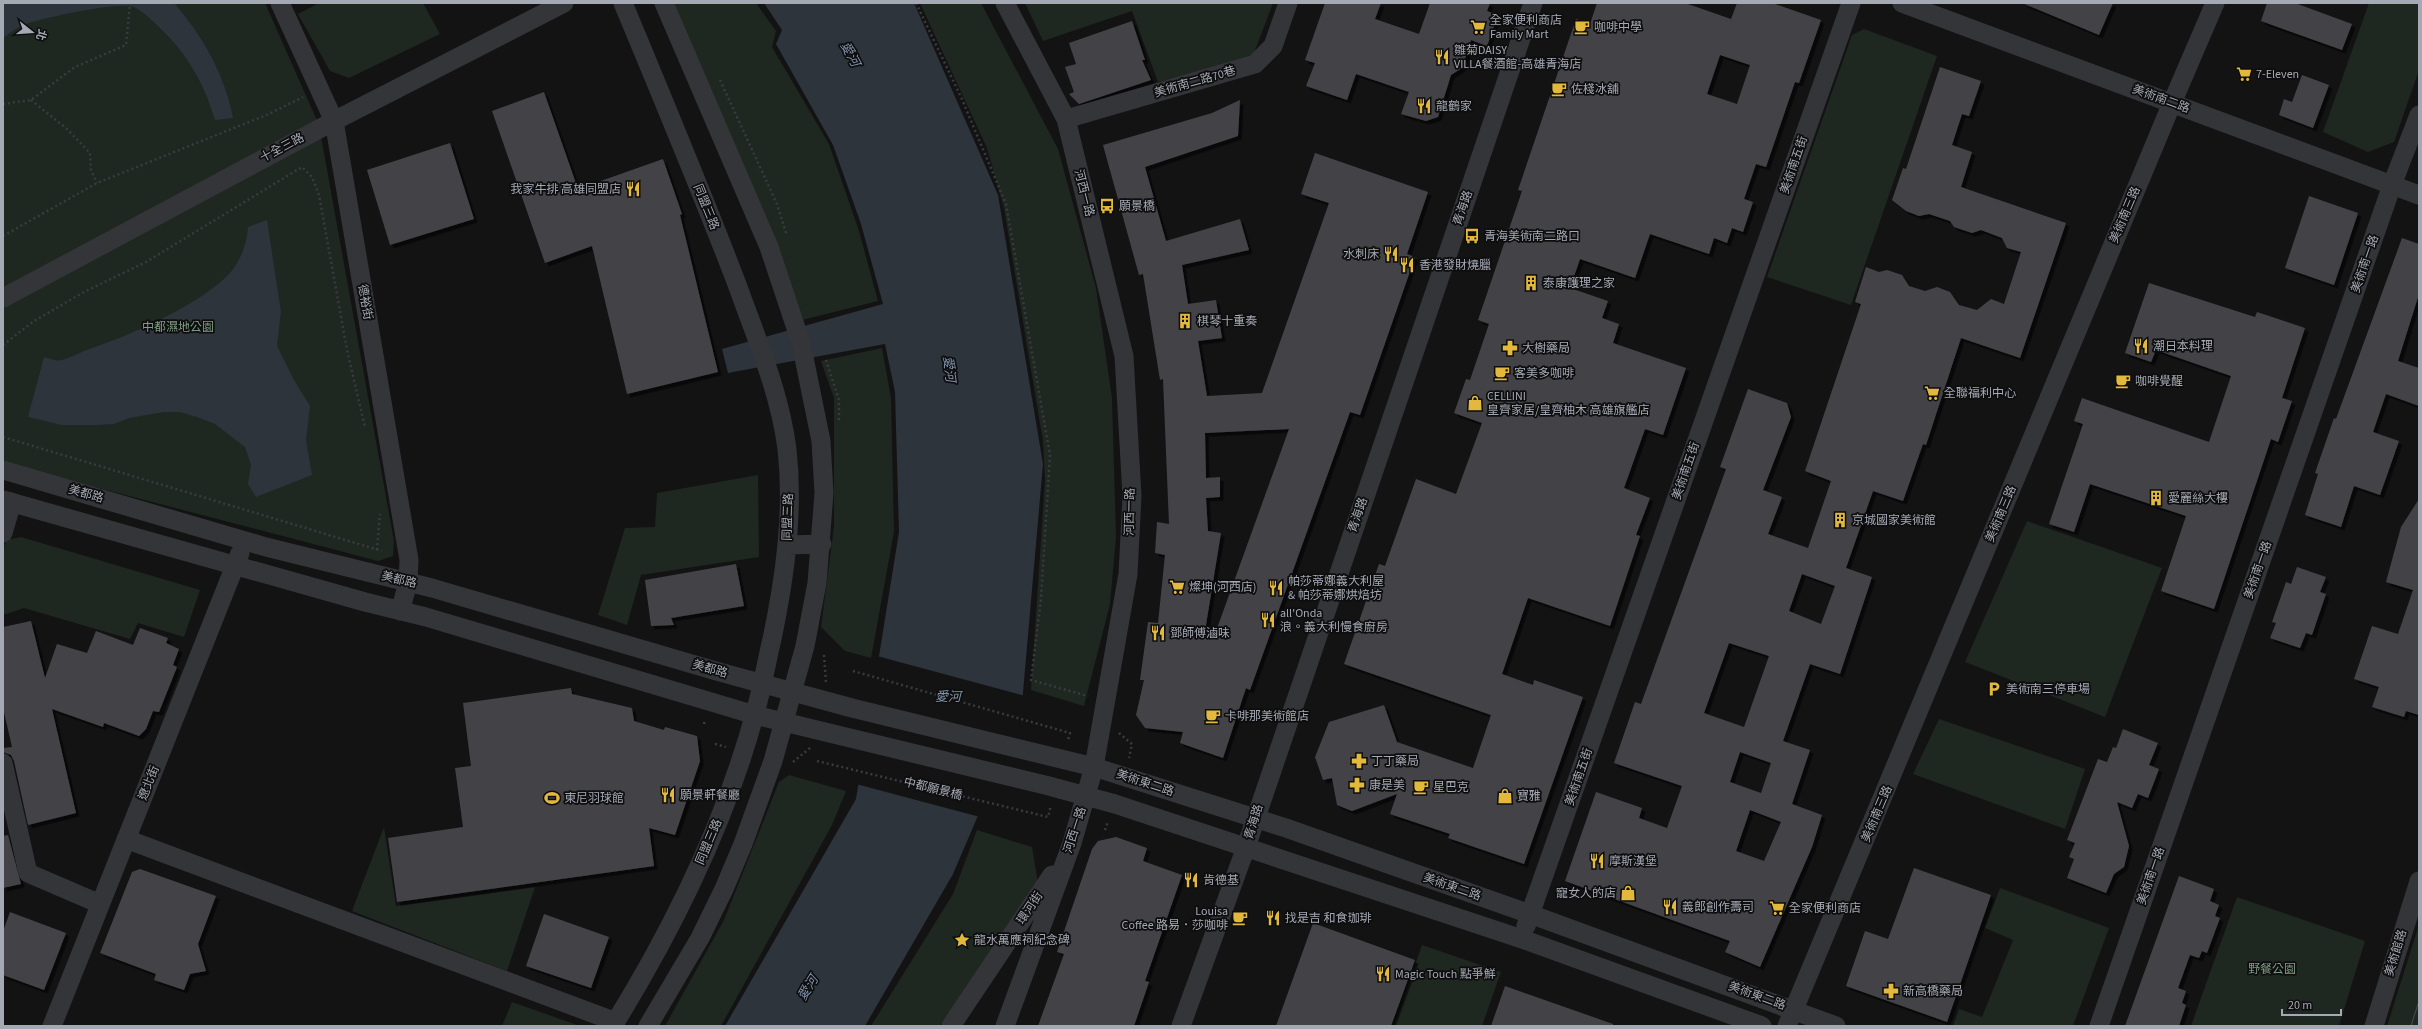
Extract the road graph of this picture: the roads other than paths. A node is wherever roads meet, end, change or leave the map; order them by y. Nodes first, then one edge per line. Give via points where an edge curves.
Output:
1 (280, 3) edge
2 (564, 3) edge
3 (623, 3) edge
4 (664, 3) edge
5 (1005, 3) edge
6 (1288, 3) edge
7 (1533, 3) edge
8 (1851, 3) edge
9 (1902, 3) edge
10 (2215, 3) edge
11 (2172, 103) junction
12 (2419, 115) edge
13 (1066, 119) junction
14 (334, 121) junction
15 (2392, 185) junction
16 (2419, 195) edge
17 (3, 298) edge
18 (3, 470) edge
19 (7, 501) edge
20 (3, 533) edge
21 (244, 540) junction
22 (822, 544) junction
23 (787, 545) junction
24 (236, 565) junction
25 (408, 583) junction
26 (400, 611) junction
27 (762, 684) junction
28 (794, 691) junction
29 (755, 715) junction
30 (785, 722) junction
31 (3, 763) edge
32 (1094, 767) junction
33 (1086, 795) junction
34 (1255, 818) junction
35 (126, 839) junction
36 (1246, 848) junction
37 (1069, 851) junction
38 (2419, 881) edge
39 (100, 904) junction
40 (1530, 914) junction
41 (1522, 939) junction
42 (1791, 1018) edge
43 (614, 1024) edge
44 (52, 1026) edge
45 (648, 1026) edge
46 (951, 1026) edge
47 (1005, 1026) edge
48 (1181, 1026) edge
49 (1762, 1026) edge
50 (1836, 1026) edge
51 (2099, 1026) edge
52 (2374, 1026) edge

1 - 14 street, 德裕街
2 - 14 street, 十全三路
3 - 23 street, 同盟三路 via 729,263 778,402 787,457
4 - 22 street via 769,247 801,343 822,441
5 - 13 street, 河西一路
6 - 13 street, 美術南二路70巷 via 1273,46 1255,64
7 - 34 street, 青海路
8 - 40 street, 美術南五街
9 - 11 street, 美術南二路
10 - 11 street, 美術南三路
11 - 15 street, 美術南二路
11 - 42 street, 美術南三路
12 - 15 street, 美術南一路
13 - 32 street, 河西一路 via 1124,356 1132,496 1128,574
14 - 17 street, 十全三路
14 - 25 street, 德裕街 via 409,560
15 - 16 street, 美術南二路
15 - 51 street, 美術南一路
18 - 21 street, 美都路
19 - 20 street
19 - 24 street
21 - 24 street, 遼北街
21 - 25 street, 美都路
22 - 23 street
22 - 28 street via 805,646
23 - 27 street, 同盟三路 via 776,619
24 - 26 street
24 - 35 street, 遼北街
25 - 26 street, 德裕街
25 - 27 street, 美都路
26 - 29 street
27 - 28 street, 美都路
27 - 29 street, 同盟三路
28 - 30 street
28 - 32 street, 美術東二路 via 852,708
29 - 30 street
29 - 43 street, 同盟三路 via 723,810 688,890 654,958
30 - 33 street
30 - 45 street via 744,844 700,938
31 - 39 street via 28,873
32 - 33 street, 河西一路
32 - 34 street, 美術東二路
33 - 36 street
33 - 37 street, 河西一路
34 - 36 street, 青海路
34 - 40 street, 美術東二路
35 - 39 street, 遼北街
35 - 43 street
36 - 41 street
36 - 48 street, 青海路
37 - 46 street, 環河街
37 - 47 street, 河西一路
38 - 52 street, 美術館路
39 - 44 street, 遼北街
40 - 41 street, 美術南五街
40 - 42 street, 美術東二路
41 - 49 street
42 - 50 street, 美術東二路

